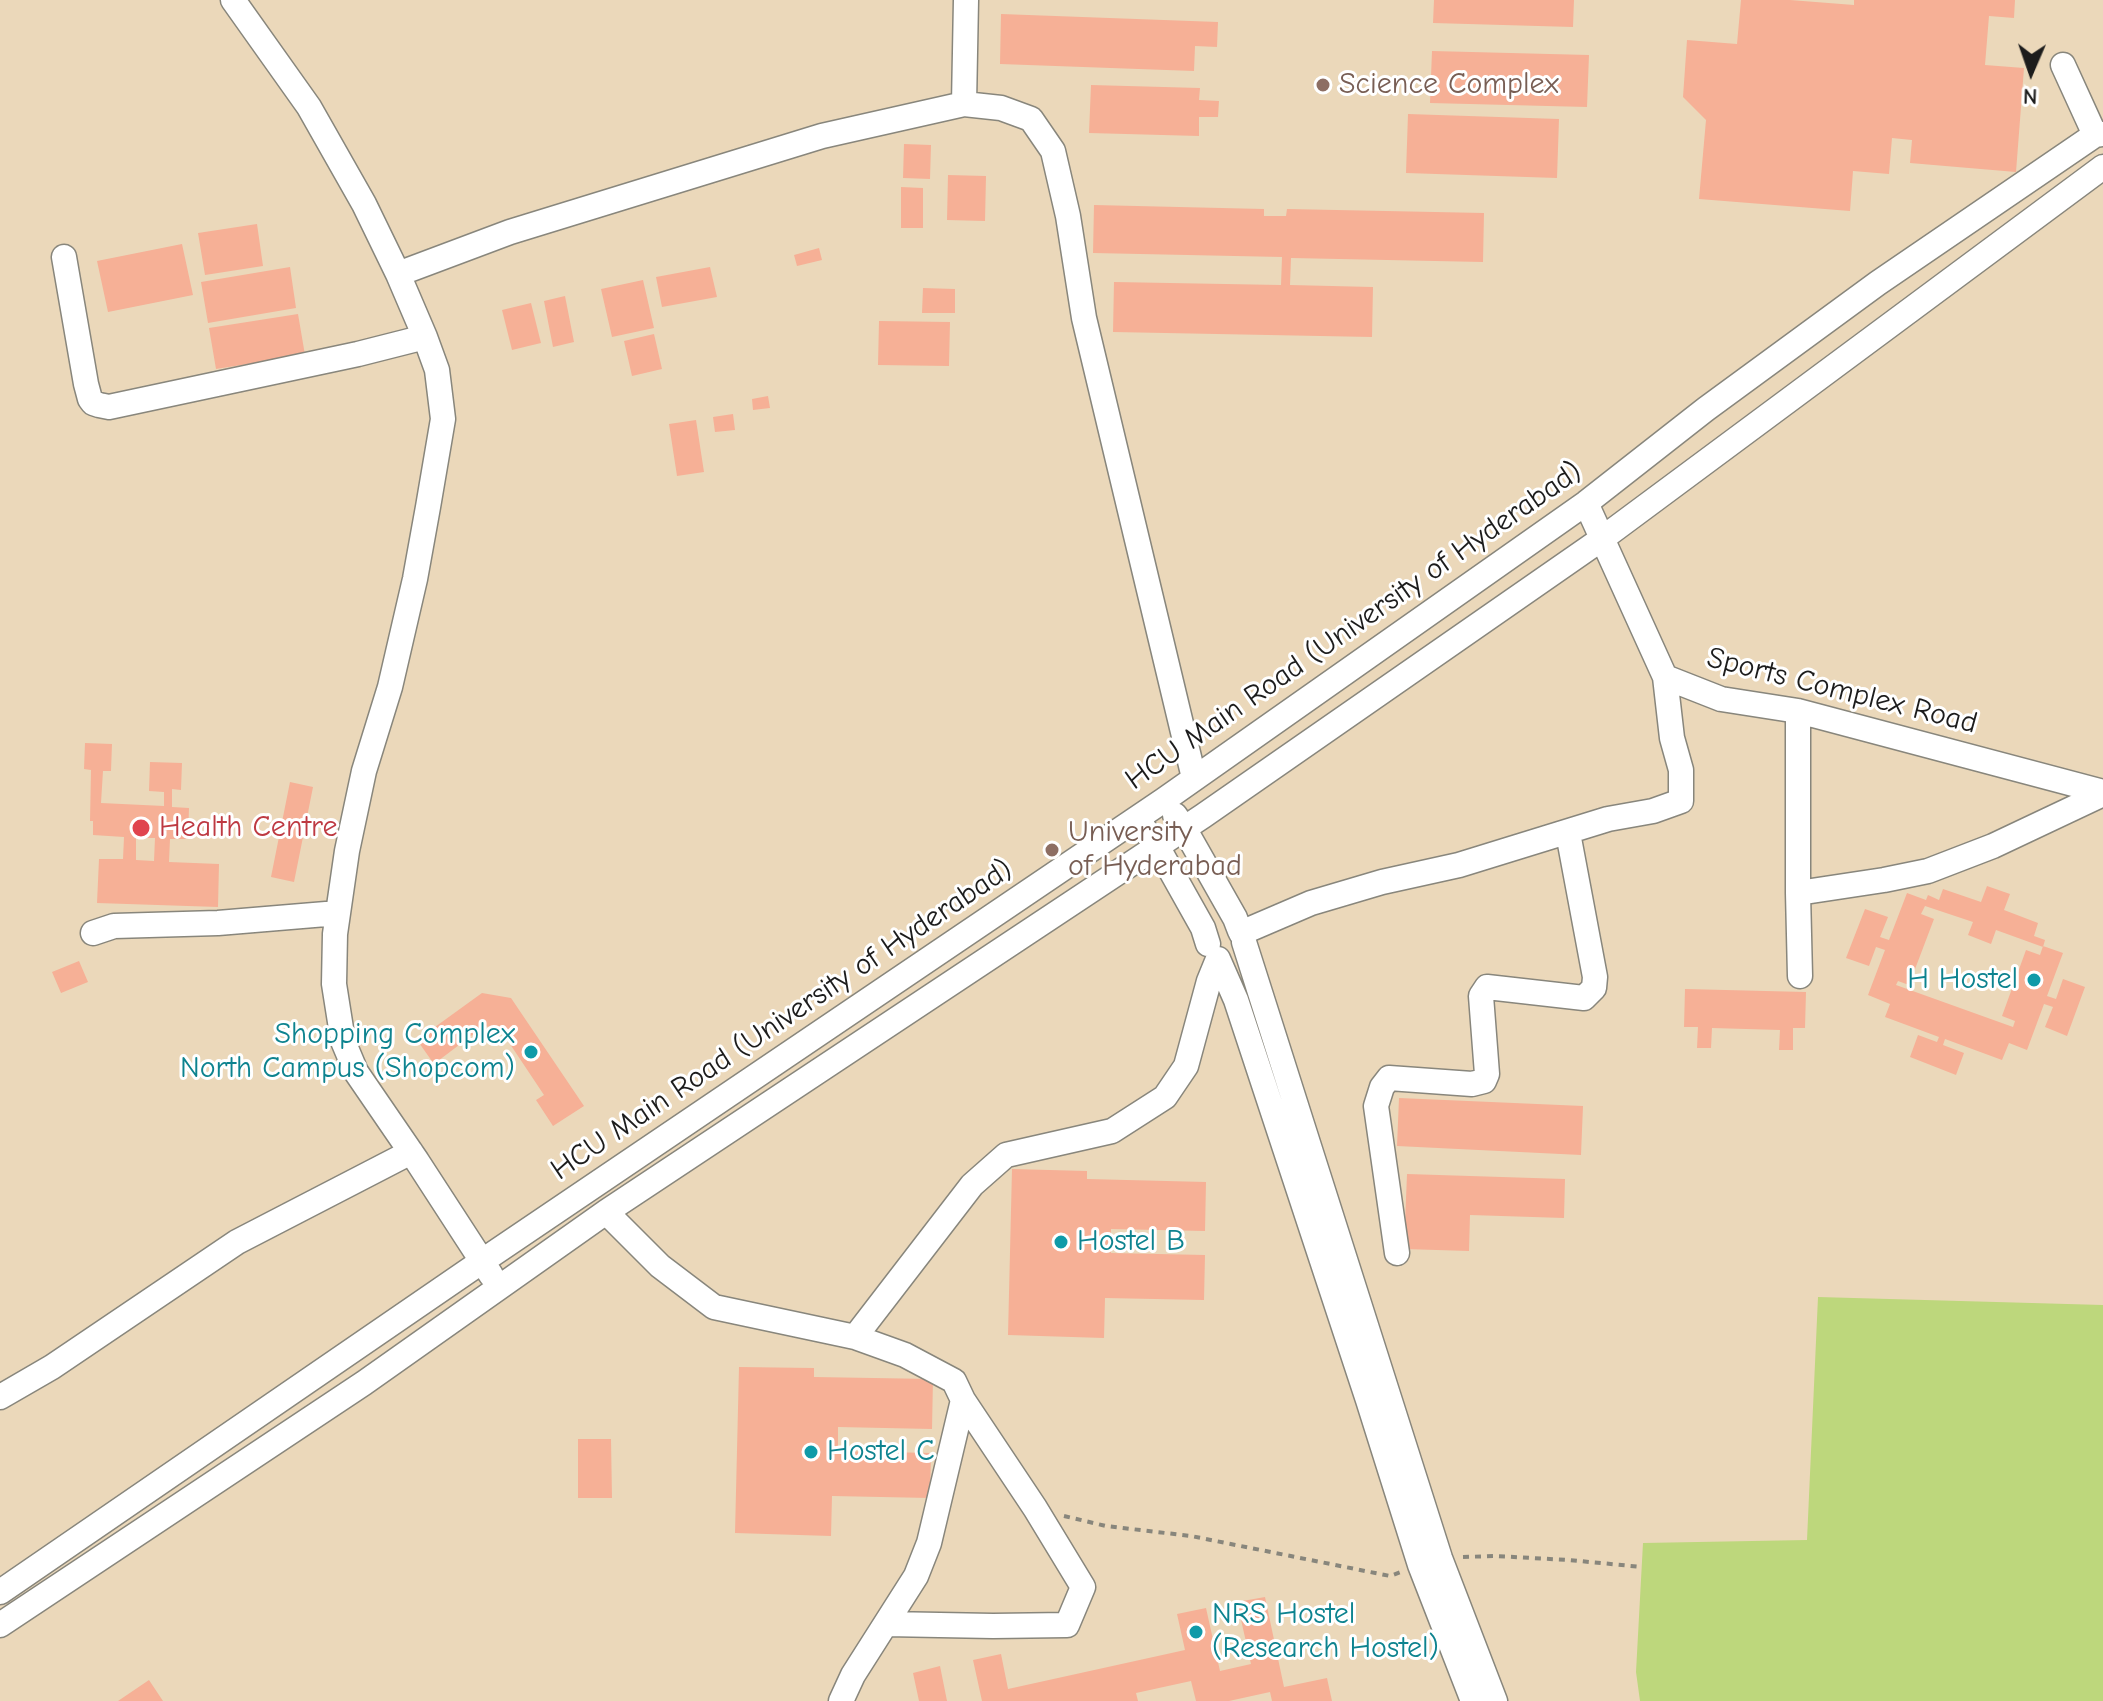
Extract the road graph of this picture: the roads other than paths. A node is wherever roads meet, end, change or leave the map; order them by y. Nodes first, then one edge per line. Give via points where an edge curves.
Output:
1 (233, 0) edge
2 (966, 0) edge
3 (2063, 65) dead end
4 (964, 104) junction
5 (2099, 134) edge
6 (2103, 167) edge
7 (64, 257) dead end
8 (398, 274) junction
9 (425, 337) junction
10 (1586, 503) junction
11 (1603, 538) junction
12 (1665, 677) junction
13 (1798, 711) junction
14 (1194, 778) junction
15 (2103, 793) edge
16 (1164, 800) junction
17 (1137, 819) junction
18 (1184, 828) junction
19 (1568, 833) junction
20 (1157, 846) junction
21 (1798, 893) junction
22 (338, 913) junction
23 (93, 933) dead end
24 (1242, 936) junction
25 (1213, 952) junction
26 (1800, 976) dead end
27 (411, 1152) junction
28 (606, 1212) junction
29 (1397, 1253) dead end
30 (481, 1262) junction
31 (499, 1287) junction
32 (855, 1337) junction
33 (0, 1397) edge
34 (963, 1400) junction
35 (1430, 1561) junction
36 (0, 1592) edge
37 (886, 1624) junction
38 (0, 1625) edge
39 (841, 1701) edge
40 (1473, 1701) edge
41 (1495, 1701) edge

1 - 8 street via 309,107
2 - 4 street
3 - 5 street
4 - 8 street via 822,136 510,232
4 - 14 street via 1001,108 1031,119 1053,151 1084,318
5 - 10 street, HCU Main Road (University of Hyderabad) via 1878,283
6 - 11 street, HCU Main Road (University of Hyderabad)
7 - 9 street via 86,384 90,399 99,405
8 - 9 street
9 - 22 street via 437,370 443,419 415,579 364,771
10 - 11 street, Sports Complex Road
10 - 14 street, HCU Main Road (University of Hyderabad)
11 - 12 street, Sports Complex Road
11 - 18 street, HCU Main Road (University of Hyderabad)
12 - 13 street, Sports Complex Road via 1721,699
12 - 19 street via 1681,801
13 - 15 street, Sports Complex Road
13 - 21 street
14 - 16 street, HCU Main Road (University of Hyderabad)
15 - 21 street via 1928,871
16 - 17 street, HCU Main Road (University of Hyderabad)
16 - 18 street
17 - 20 street
17 - 30 street, HCU Main Road (University of Hyderabad)
18 - 20 street, HCU Main Road (University of Hyderabad)
18 - 24 street
19 - 24 street via 1311,903
19 - 29 street via 1594,988 1584,998 1487,987 1481,996 1484,1081 1389,1078 1382,1087 1376,1106
20 - 25 street
20 - 28 street, HCU Main Road (University of Hyderabad)
21 - 26 street
22 - 23 street via 114,926
22 - 27 street via 334,984 343,1041 356,1072
24 - 25 street via 1235,958 1224,961
24 - 35 street
25 - 32 street via 1186,1066 1165,1097 1112,1131 1006,1155 972,1185
25 - 35 street via 1241,1014 1368,1400
27 - 30 street
27 - 33 street via 237,1242
28 - 31 street, HCU Main Road (University of Hyderabad)
28 - 32 street via 660,1266 714,1307
30 - 31 street
30 - 36 street, HCU Main Road (University of Hyderabad)
31 - 38 street, HCU Main Road (University of Hyderabad)
32 - 34 street via 954,1381
34 - 37 street via 929,1543
34 - 37 street via 1083,1587 1067,1625
35 - 40 street
35 - 41 street
37 - 39 street

